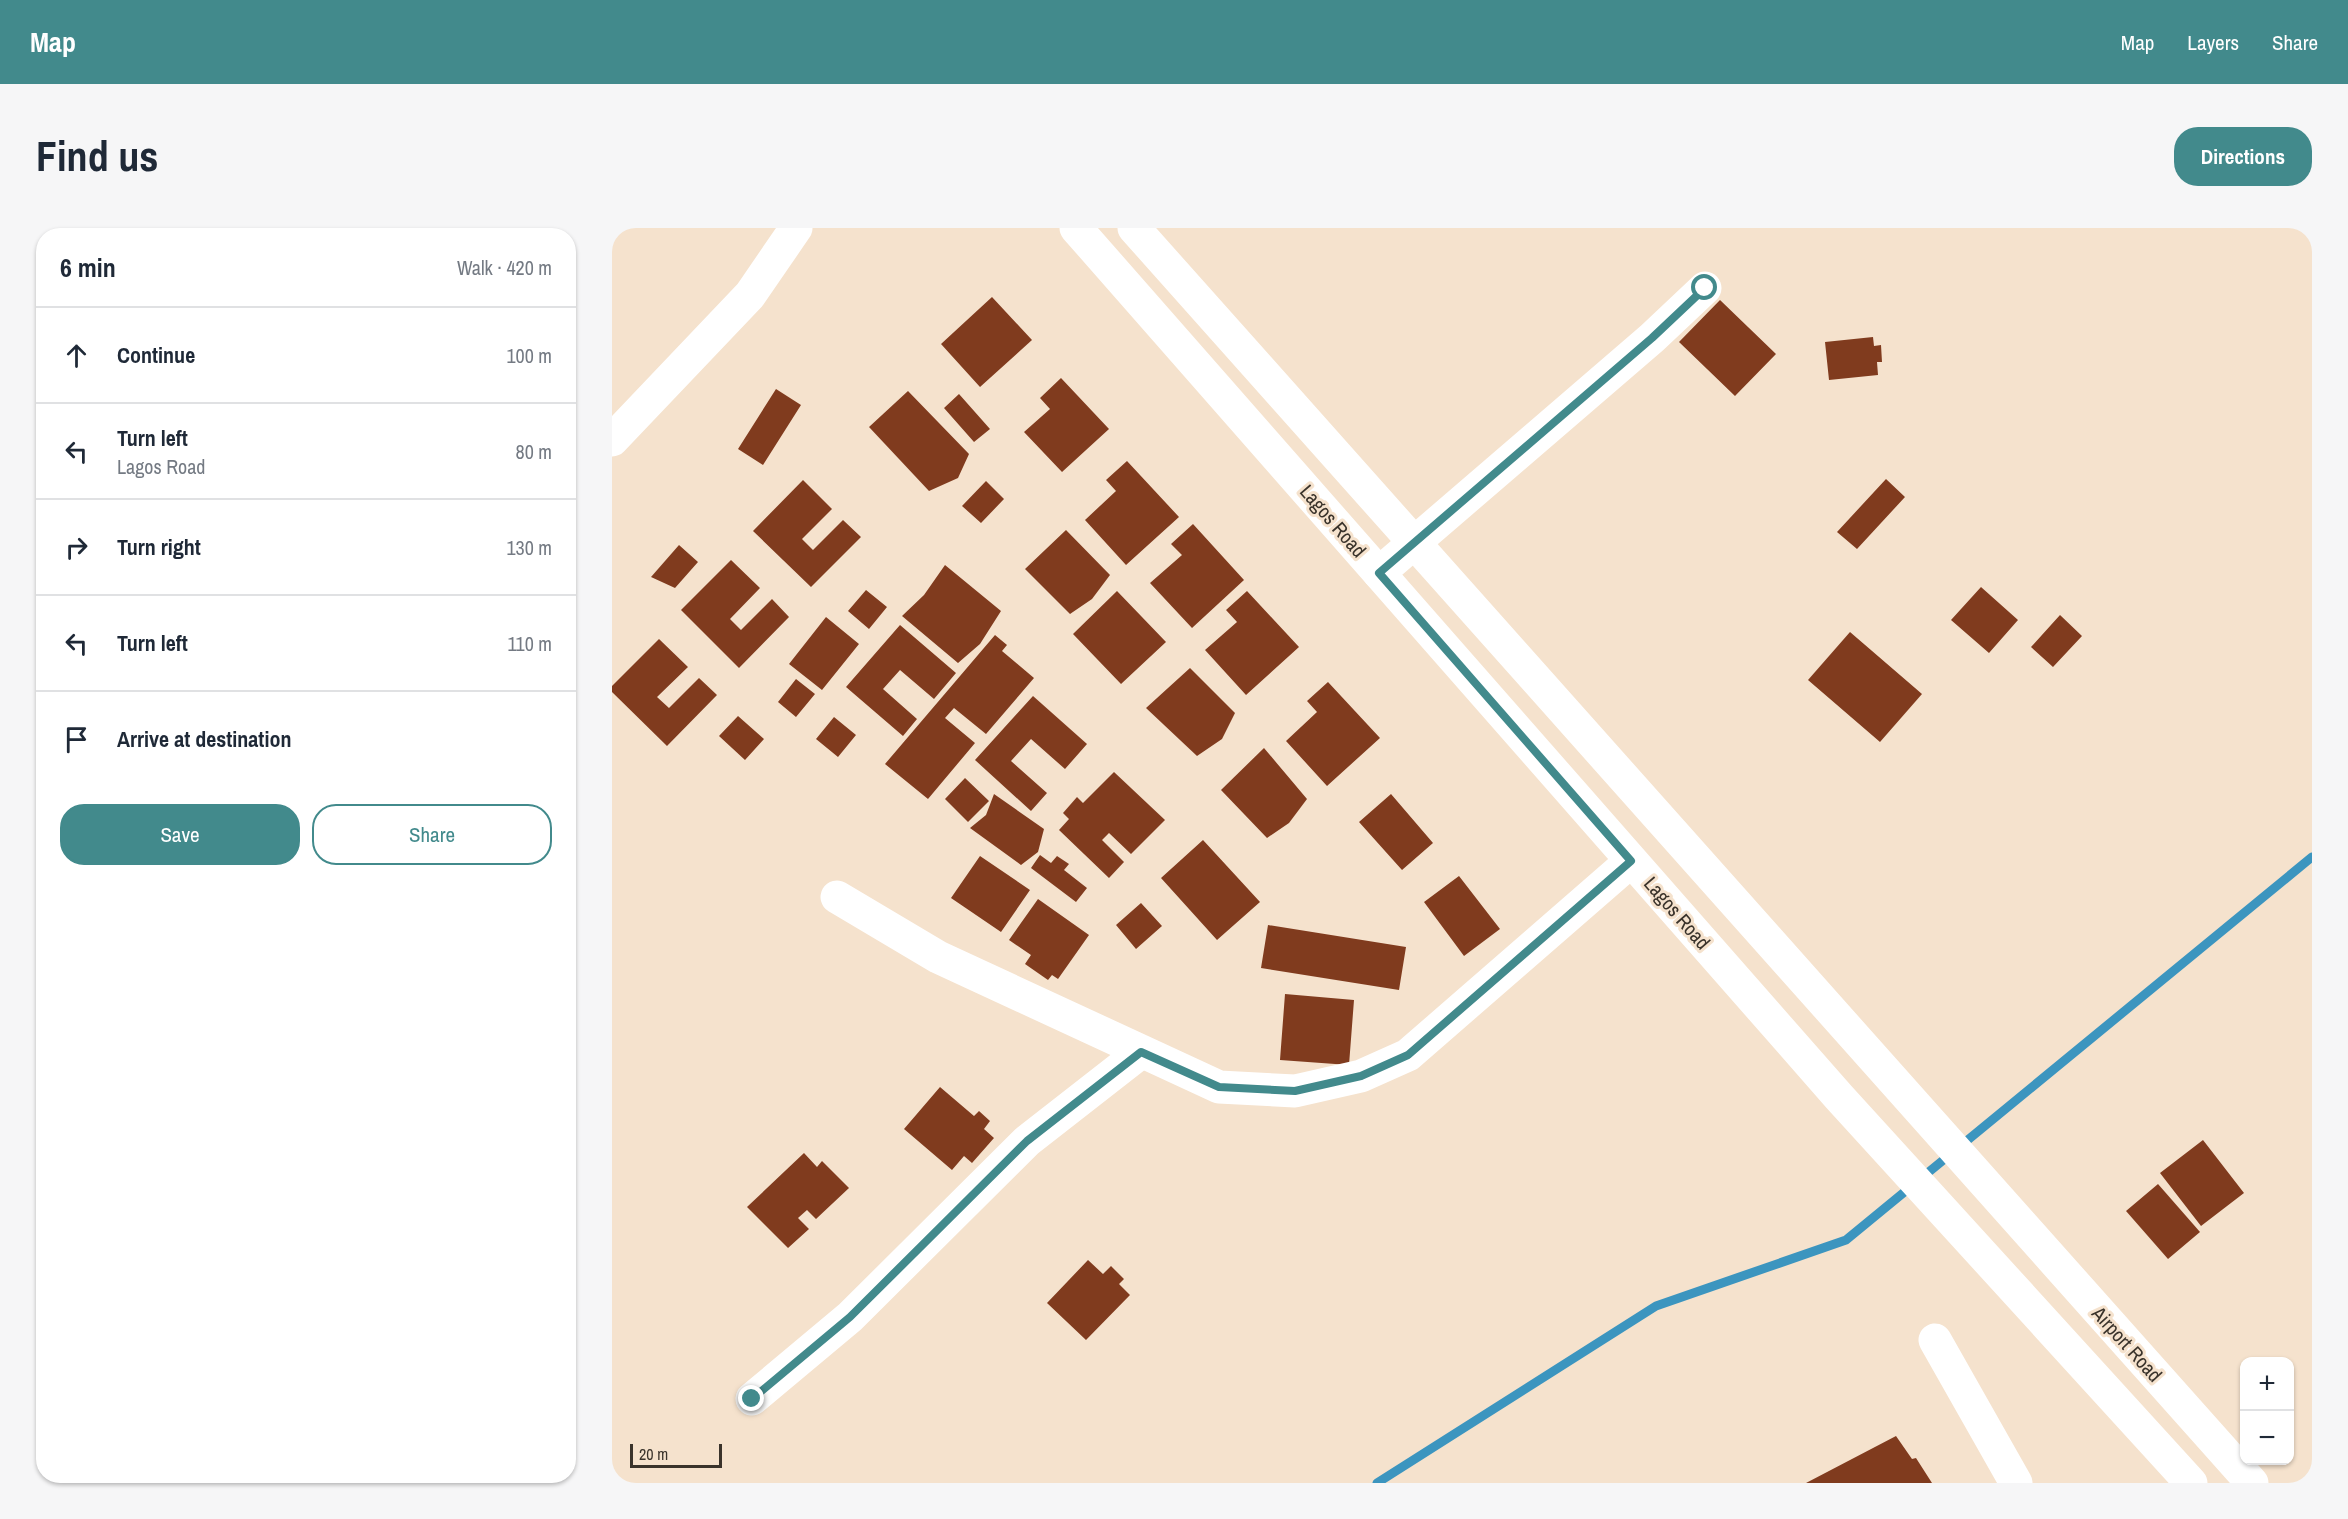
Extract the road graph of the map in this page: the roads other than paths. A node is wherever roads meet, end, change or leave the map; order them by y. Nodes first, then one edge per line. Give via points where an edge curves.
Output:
1 (796, 228) edge
2 (1076, 228) edge
3 (1134, 228) edge
4 (1705, 288) dead end
5 (612, 440) edge
6 (1414, 542) junction
7 (1379, 573) junction
8 (1631, 861) junction
9 (837, 897) dead end
10 (1141, 1052) junction
11 (1935, 1340) dead end
12 (752, 1399) dead end
13 (2016, 1483) edge
14 (2191, 1483) edge
15 (2252, 1483) edge

1 - 5 main road via 750,295
2 - 7 main road, Lagos Road
3 - 6 main road
4 - 6 main road
6 - 7 main road
6 - 15 main road, Airport Road
7 - 8 main road, Lagos Road
8 - 10 main road via 1408,1055 1361,1076 1295,1091 1219,1087
8 - 14 main road, Lagos Road via 1839,1097
9 - 10 main road via 938,957
10 - 12 main road via 1027,1141 850,1317
11 - 13 main road

